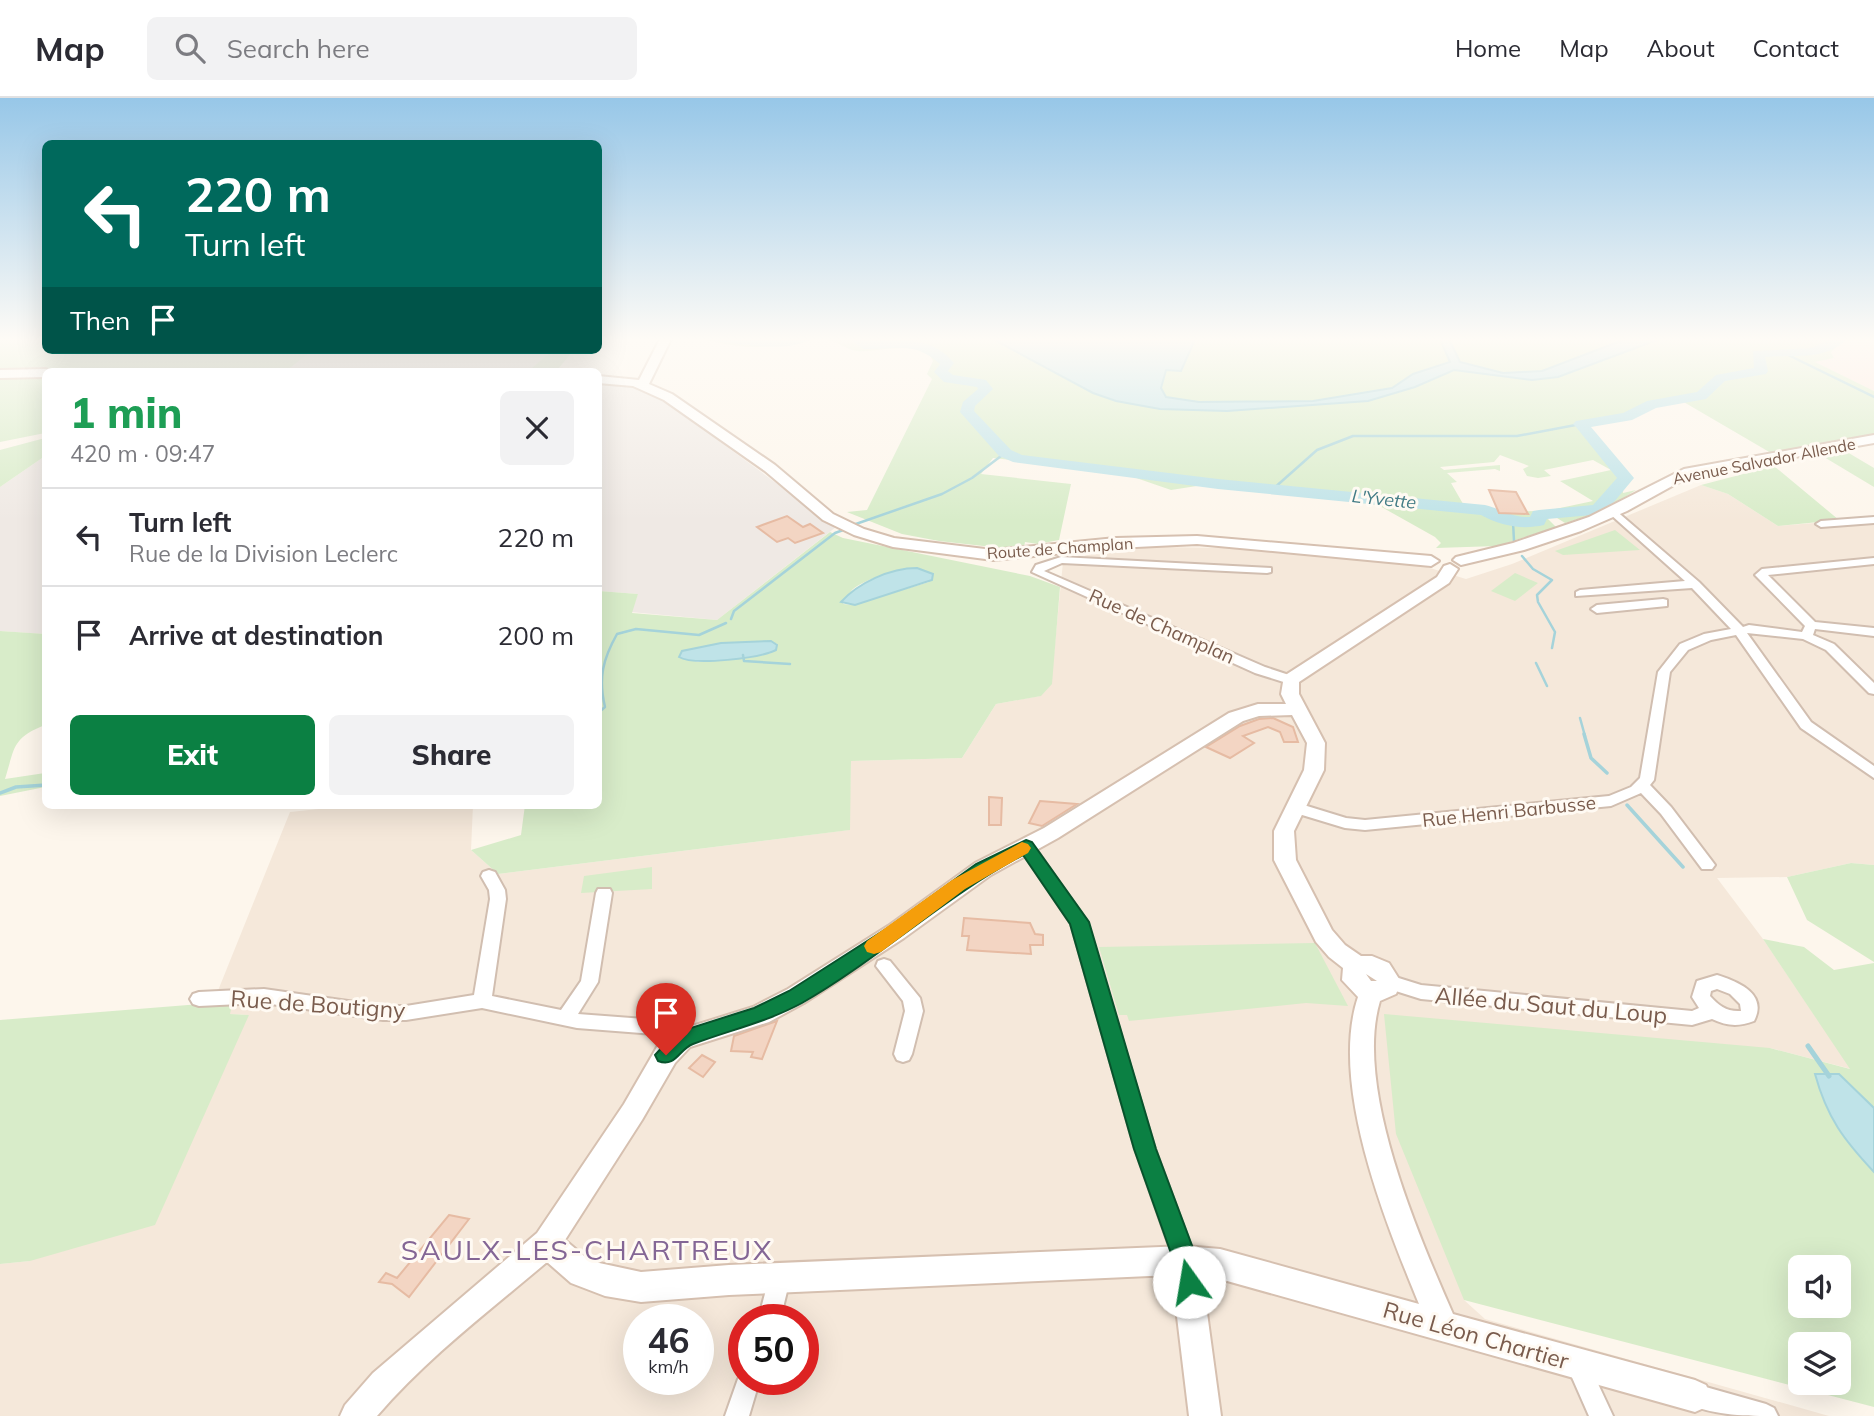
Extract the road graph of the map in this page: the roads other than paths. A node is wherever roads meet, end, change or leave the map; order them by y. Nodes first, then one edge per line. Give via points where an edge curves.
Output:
1 (670, 399) edge
2 (1874, 439) edge
3 (1614, 512) junction
4 (1874, 520) edge
5 (1821, 524) dead end
6 (1874, 561) edge
7 (1455, 565) junction
8 (1267, 570) dead end
9 (1695, 584) junction
10 (1636, 588) junction
11 (1739, 629) junction
12 (1808, 630) junction
13 (1874, 632) edge
14 (1290, 680) junction
15 (1874, 690) edge
16 (1296, 709) junction
17 (1874, 773) edge
18 (1640, 786) junction
19 (1294, 807) junction
20 (1026, 846) junction
21 (1707, 865) dead end
22 (489, 876) dead end
23 (604, 893) dead end
24 (886, 948) junction
25 (1380, 987) junction
26 (199, 999) dead end
27 (482, 1001) junction
28 (1713, 1011) dead end
29 (565, 1019) junction
30 (682, 1039) junction
31 (904, 1054) dead end
32 (547, 1243) junction
33 (1185, 1259) junction
34 (779, 1279) junction
35 (773, 1304) edge
36 (1443, 1325) junction
37 (1577, 1363) junction
38 (744, 1395) edge
39 (1695, 1396) joint
40 (356, 1416) edge
41 (737, 1416) edge
42 (1205, 1416) edge
43 (1601, 1416) edge
44 (1766, 1416) edge

1 - 7 main road, Route de Champlan via 770,468 828,517 893,542 1013,554 1197,540 1432,561 1443,554
2 - 3 main road, Avenue Salvador Allende via 1689,472 1666,480
3 - 7 main road, Avenue Salvador Allende
3 - 9 street
4 - 5 street
6 - 12 street via 1761,575
7 - 14 main road via 1443,580
8 - 14 street, Rue de Champlan via 1062,561 1040,567 1038,572
9 - 10 street
9 - 11 street
10 - 10 street via 1585,593 1602,608 1658,603
11 - 12 street
11 - 17 street via 1806,725
11 - 18 street via 1684,647 1664,672 1647,780
12 - 13 street
12 - 15 street
14 - 16 main road
16 - 19 main road via 1315,743 1314,770
16 - 20 main road via 1258,710 1236,717
18 - 19 street, Rue Henri Barbusse via 1611,801 1365,825
18 - 21 street via 1653,793
19 - 25 main road via 1284,831 1284,860 1324,936 1358,966 1354,980
20 - 24 main road via 983,869
20 - 33 street via 1079,922 1145,1149
22 - 27 street via 498,899
23 - 29 street via 589,982
24 - 30 main road via 779,1006
24 - 31 street via 914,1011
25 - 28 street, Allée du Saut du Loup via 1692,1018
25 - 36 main road via 1362,1024 1362,1074 1392,1189
26 - 27 street, Rue de Boutigny via 264,996 383,1013
27 - 29 street, Rue de Boutigny
29 - 30 street, Rue de Boutigny via 671,1028
30 - 32 main road via 666,1055
32 - 34 main road, Rue Léon Chartier via 581,1273 624,1286
32 - 40 main road via 433,1339
33 - 34 main road, Rue Léon Chartier
33 - 36 main road, Rue Léon Chartier via 1220,1264
33 - 42 main road
34 - 35 street
36 - 37 main road, Rue Léon Chartier
37 - 39 street, Rue Léon Chartier
37 - 43 street
38 - 41 street
39 - 44 street, Rue Léon Chartier

